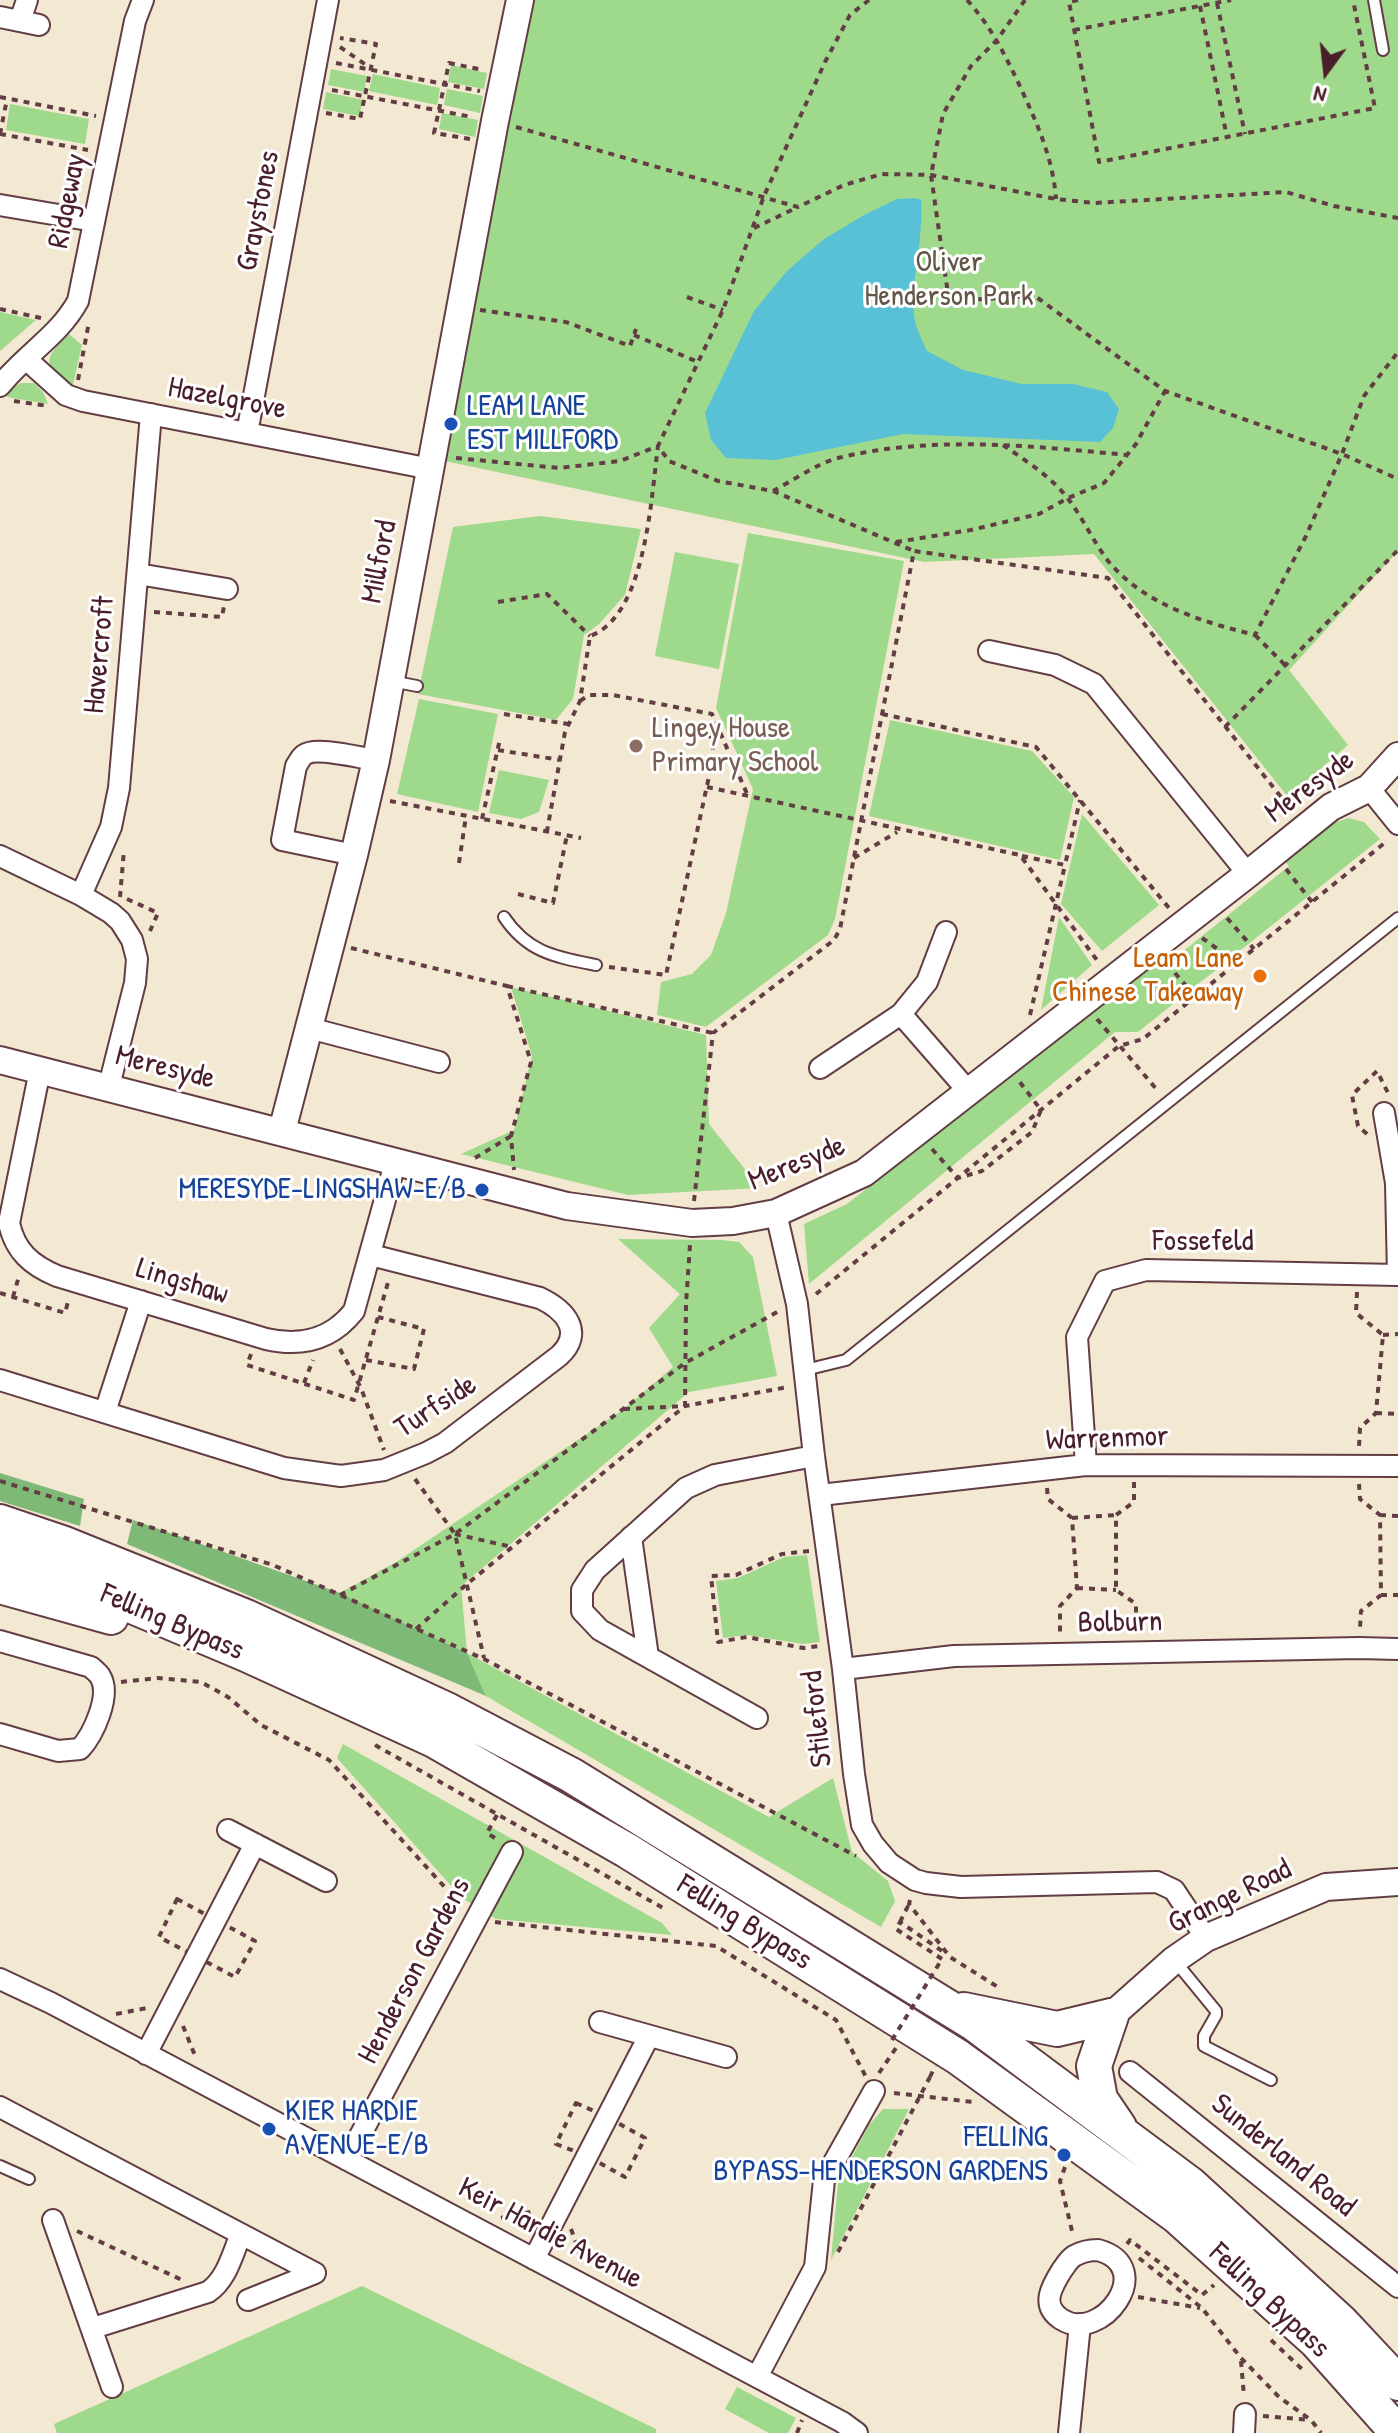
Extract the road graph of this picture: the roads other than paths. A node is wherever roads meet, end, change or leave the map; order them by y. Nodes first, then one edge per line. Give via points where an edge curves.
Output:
1 (27, 0) edge
2 (143, 0) edge
3 (328, 0) edge
4 (520, 0) edge
5 (1374, 0) edge
6 (20, 21) edge
7 (1383, 50) dead end
8 (0, 205) edge
9 (94, 221) junction
10 (26, 359) junction
11 (1, 392) edge
12 (151, 414) junction
13 (247, 433) junction
14 (432, 461) junction
15 (138, 574) junction
16 (227, 589) road end
17 (989, 651) dead end
18 (390, 681) junction
19 (417, 686) dead end
20 (1398, 756) edge
21 (376, 760) junction
22 (1369, 788) junction
23 (1398, 824) edge
24 (354, 855) junction
25 (0, 856) edge
26 (1248, 874) junction
27 (81, 895) junction
28 (504, 917) dead end
29 (1398, 918) edge
30 (946, 932) dead end
31 (596, 965) road end
32 (901, 1014) junction
33 (309, 1028) junction
34 (0, 1060) edge
35 (439, 1062) dead end
36 (820, 1068) dead end
37 (40, 1070) junction
38 (109, 1086) junction
39 (969, 1092) junction
40 (1388, 1106) road end
41 (282, 1131) junction
42 (396, 1160) junction
43 (776, 1213) junction
44 (371, 1255) junction
45 (1398, 1275) edge
46 (141, 1301) junction
47 (806, 1377) junction
48 (0, 1380) edge
49 (105, 1412) junction
50 (814, 1456) junction
51 (1086, 1465) junction
52 (1398, 1466) edge
53 (820, 1495) junction
54 (0, 1522) edge
55 (631, 1537) junction
56 (0, 1556) edge
57 (0, 1586) edge
58 (0, 1641) edge
59 (1398, 1649) edge
60 (246, 1654) junction
61 (648, 1657) junction
62 (843, 1669) junction
63 (757, 1718) dead end
64 (0, 1734) edge
65 (228, 1830) dead end
66 (255, 1844) junction
67 (512, 1852) road end
68 (326, 1881) dead end
69 (1398, 1882) edge
70 (1206, 1938) junction
71 (1174, 1960) junction
72 (0, 1979) edge
73 (944, 2005) junction
74 (1111, 2016) junction
75 (600, 2022) dead end
76 (649, 2036) junction
77 (146, 2054) junction
78 (726, 2057) dead end
79 (1130, 2072) dead end
80 (1271, 2080) dead end
81 (874, 2091) road end
82 (0, 2107) edge
83 (1124, 2135) junction
84 (347, 2160) junction
85 (0, 2166) edge
86 (29, 2179) dead end
87 (53, 2220) road end
88 (241, 2234) junction
89 (534, 2259) junction
90 (1398, 2287) edge
91 (248, 2300) dead end
92 (1080, 2324) junction
93 (93, 2328) junction
94 (757, 2377) junction
95 (1398, 2383) edge
96 (112, 2387) dead end
97 (857, 2433) edge
98 (1069, 2433) edge
99 (1398, 2433) edge

1 - 6 street
2 - 9 street, Ridgeway via 105,117
3 - 13 street, Graystones
4 - 14 street, Millford
5 - 7 lane
8 - 9 street
9 - 10 street, Ridgeway via 78,301
10 - 11 street, Ridgeway
10 - 12 street, Hazelgrove via 66,395
12 - 13 street, Hazelgrove
12 - 15 street, Havercroft
13 - 14 street, Hazelgrove
14 - 18 street, Millford
15 - 16 street
15 - 27 street, Havercroft via 115,811
17 - 26 street via 1055,665 1094,684
18 - 19 lane
18 - 21 street, Millford
20 - 22 street, Meresyde
21 - 24 street, Millford
21 - 24 street via 317,752 307,753 296,766 282,840
22 - 23 street
22 - 26 street, Meresyde via 1331,807
24 - 33 street, Millford
25 - 27 street
26 - 39 street, Meresyde
27 - 38 street via 120,921 136,949 135,983
28 - 31 lane via 535,948
29 - 47 lane via 846,1360
30 - 32 street via 927,982
32 - 36 street
32 - 39 street
33 - 35 street
33 - 41 street, Millford
34 - 37 street, Meresyde
37 - 38 street, Meresyde
37 - 46 street, Lingshaw via 9,1223 12,1235 24,1256 44,1270
38 - 41 street, Meresyde
39 - 43 street, Meresyde via 864,1173
40 - 45 street
41 - 42 street, Meresyde
42 - 43 street, Meresyde via 567,1206 692,1223
42 - 44 street
43 - 47 street, Stileford via 797,1304
44 - 46 street, Lingshaw via 354,1311 331,1332 308,1342 280,1342
44 - 49 street, Turfside via 540,1298 562,1312 571,1331 566,1350 445,1443 404,1464 359,1475 284,1468
45 - 51 street, Fossefeld via 1146,1270 1105,1281 1077,1337
46 - 49 street
47 - 50 street, Stileford
48 - 49 street, Turfside
50 - 53 street, Stileford
50 - 55 street via 696,1483
51 - 52 street, Warrenmor
51 - 53 street, Warrenmor
53 - 62 street, Stileford
54 - 73 highway, Felling Bypass via 246,1617 449,1711 571,1775
55 - 61 street
55 - 61 street via 595,1570 582,1590 582,1611 600,1630
56 - 60 highway, Felling Bypass
57 - 60 highway
58 - 64 street via 91,1667 101,1678 104,1694 92,1736 80,1749 58,1751
59 - 62 street, Bolburn via 954,1656
60 - 99 highway, Felling Bypass via 434,1740 626,1850 958,2057 1178,2217 1218,2282 1316,2341
61 - 63 street
62 - 70 street, Stileford via 862,1825 889,1863 915,1880 961,1887 1157,1882 1174,1890
65 - 66 street
66 - 68 street
66 - 77 street
67 - 84 street, Henderson Gardens
69 - 70 street, Grange Road via 1326,1887
70 - 71 street, Grange Road
71 - 74 street, Grange Road
71 - 80 lane via 1216,2011 1204,2046
72 - 77 street, Keir Hardie Avenue
73 - 74 highway via 1057,2029
73 - 83 highway, Felling Bypass
74 - 83 highway via 1094,2066 1100,2099
75 - 76 street
76 - 78 street
76 - 89 street
77 - 84 street, Keir Hardie Avenue
79 - 90 street, Sunderland Road
81 - 94 street via 824,2180 815,2267
82 - 88 street
83 - 95 highway, Felling Bypass via 1191,2185 1341,2322
84 - 89 street, Keir Hardie Avenue
85 - 86 lane
87 - 93 street
88 - 91 street via 315,2273
88 - 93 street via 224,2276 208,2292
89 - 94 street, Keir Hardie Avenue
92 - 92 street via 1053,2312 1051,2287 1078,2254 1121,2252 1123,2295 1096,2320
92 - 98 street
93 - 96 street
94 - 97 street, Keir Hardie Avenue

